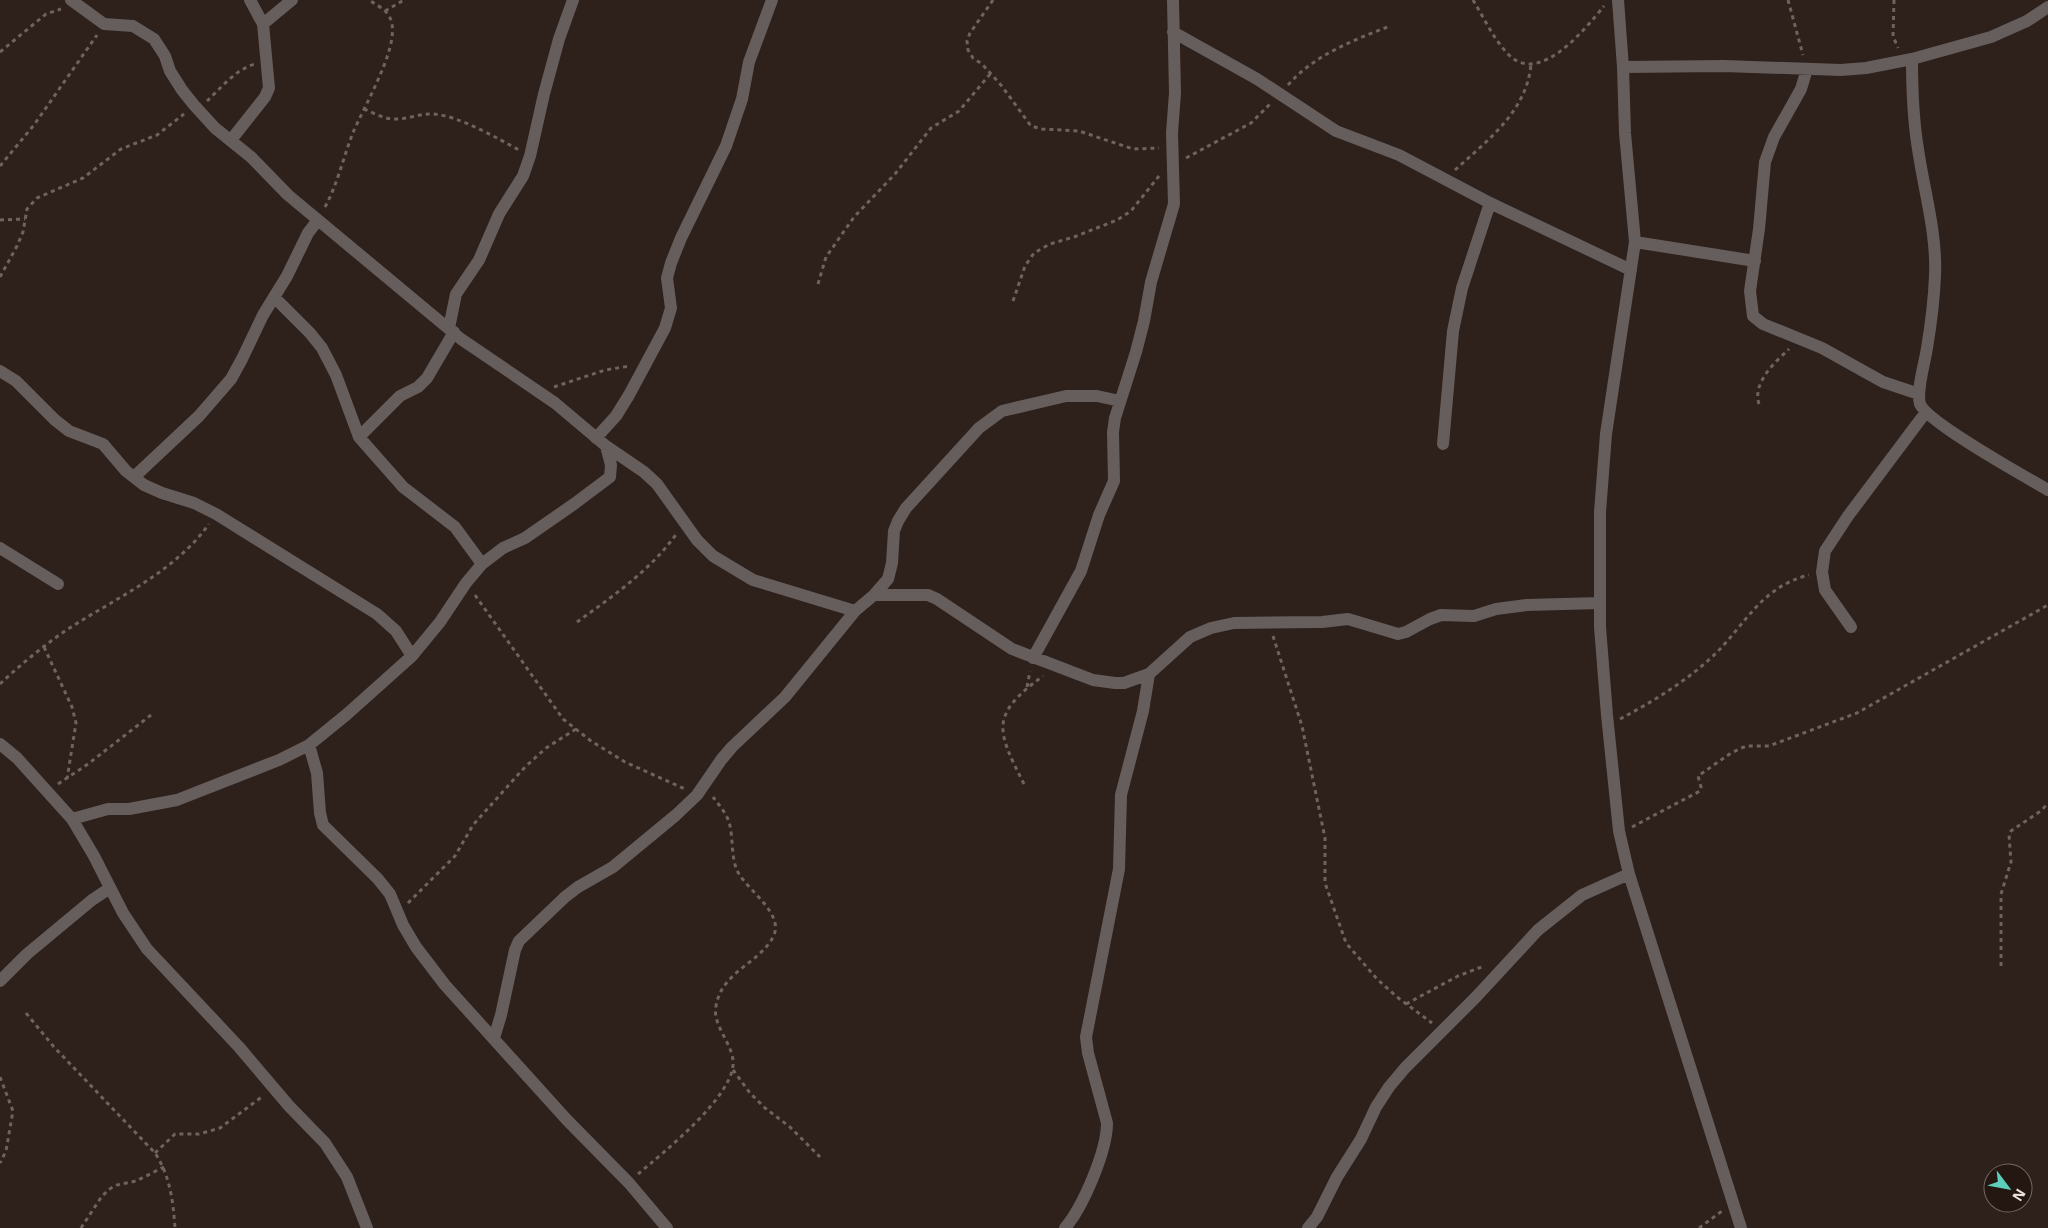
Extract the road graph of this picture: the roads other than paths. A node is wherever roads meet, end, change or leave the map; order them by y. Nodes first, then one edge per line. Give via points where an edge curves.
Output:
1 (250, 0) edge
2 (292, 0) edge
3 (573, 0) edge
4 (772, 0) edge
5 (1173, 0) edge
6 (1618, 0) edge
7 (76, 4) edge
8 (2048, 7) edge
9 (263, 24) junction
10 (1172, 32) junction
11 (1907, 59) junction
12 (1623, 67) junction
13 (1807, 69) junction
14 (231, 140) junction
15 (1490, 202) junction
16 (318, 220) junction
17 (1634, 242) junction
18 (1755, 261) junction
19 (1631, 270) junction
20 (274, 297) junction
21 (451, 330) junction
22 (0, 371) edge
23 (1919, 394) junction
24 (1120, 401) junction
25 (1926, 412) junction
26 (359, 437) junction
27 (601, 442) junction
28 (1443, 444) dead end
29 (134, 477) junction
30 (2048, 490) edge
31 (0, 548) edge
32 (482, 564) junction
33 (58, 584) dead end
34 (874, 595) junction
35 (1600, 603) junction
36 (855, 611) junction
37 (1851, 627) dead end
38 (412, 656) junction
39 (1033, 658) junction
40 (1149, 674) junction
41 (0, 744) edge
42 (309, 745) junction
43 (72, 819) junction
44 (1629, 874) junction
45 (110, 888) junction
46 (0, 981) edge
47 (494, 1038) junction
48 (368, 1228) edge
49 (667, 1228) edge
50 (1065, 1228) edge
51 (1308, 1228) edge
52 (1740, 1228) edge

1 - 9 street
2 - 9 street
3 - 21 street via 559,40 523,176 499,214 479,260 456,294
4 - 27 street via 749,62 742,99 726,146 671,263 668,278 671,308 665,328
5 - 10 street
6 - 12 street
7 - 14 street via 104,24 134,26 154,40 182,90 215,128
8 - 11 street via 2027,21 1991,37
9 - 14 street via 269,88
10 - 15 street via 1280,94 1336,131 1399,155
10 - 24 street via 1174,204
11 - 13 street via 1866,68
11 - 23 street via 1935,242 1928,348
12 - 13 street
12 - 17 street
13 - 18 street via 1794,105 1774,137 1765,162
14 - 16 street
15 - 19 street
15 - 28 street via 1462,288 1453,331
16 - 20 street
16 - 21 street
17 - 18 street
17 - 19 street
18 - 23 street via 1750,292 1753,316 1763,324 1839,356 1883,382
19 - 35 street via 1606,434 1600,512
20 - 26 street via 322,348 336,375
20 - 29 street via 231,379 199,416
21 - 26 street via 427,378 400,396
21 - 27 street via 539,392
22 - 29 street via 16,381 69,431 103,444
23 - 25 street via 1920,404
24 - 34 street via 1097,396 1066,396 1002,411 979,428 906,508 892,542 891,571
24 - 39 street via 1113,432 1114,481 1081,571
25 - 30 street via 1984,453
25 - 37 street via 1824,551 1822,572 1826,590
26 - 32 street via 403,487 455,527
27 - 32 street via 611,466 610,477 525,538 503,548
27 - 36 street via 657,484 713,556 738,573
29 - 38 street via 153,489 216,514 377,614 396,631
31 - 33 street
32 - 38 street
34 - 36 street
34 - 39 street via 937,599 994,638
35 - 40 street via 1527,605 1474,616 1441,616 1398,634 1348,619 1234,623 1190,637
35 - 44 street via 1619,831
36 - 47 street via 785,697 732,747 700,790 676,815 613,867 565,897 518,941
38 - 42 street
39 - 40 street via 1093,680 1124,683
40 - 50 street via 1121,795 1119,869 1086,1037 1107,1135 1088,1188
41 - 43 street via 17,758
42 - 43 street via 177,800 129,809 108,808
42 - 47 street via 317,773 323,825 378,879 390,894 416,947 445,985
43 - 45 street
44 - 51 street via 1582,896 1538,930 1389,1086
44 - 52 street
45 - 46 street via 27,954
45 - 48 street via 147,950 325,1143 347,1177
47 - 49 street

